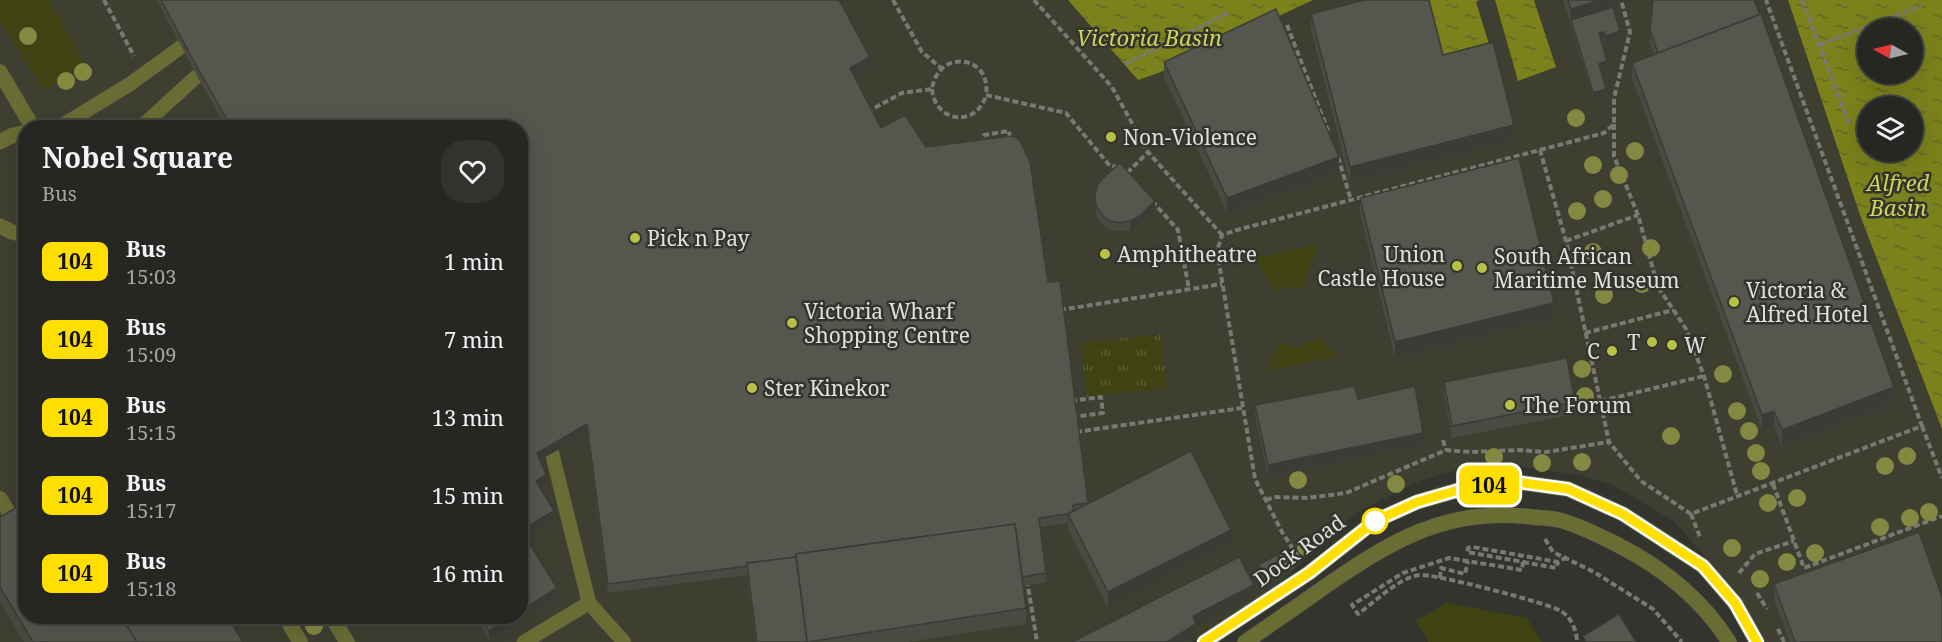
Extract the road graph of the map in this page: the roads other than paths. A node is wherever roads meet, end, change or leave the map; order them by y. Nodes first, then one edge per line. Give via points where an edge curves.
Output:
1 (181, 47) edge
2 (0, 72) edge
3 (197, 76) edge
4 (28, 120) edge
5 (71, 120) edge
6 (149, 120) edge
7 (18, 134) edge
8 (0, 142) edge
9 (0, 226) edge
10 (18, 234) edge
11 (552, 453) edge
12 (0, 498) edge
13 (16, 524) edge
14 (589, 603) junction
15 (290, 624) edge
16 (336, 624) edge
17 (300, 642) edge
18 (347, 642) edge
19 (524, 642) edge
20 (624, 642) edge
21 (1204, 642) edge
22 (1245, 642) edge
23 (1729, 642) edge
24 (1757, 642) edge

1 - 5 lane
2 - 4 street
3 - 6 lane
7 - 8 street
9 - 10 street
11 - 14 lane
12 - 13 lane
14 - 19 lane
14 - 20 lane
15 - 17 street
16 - 18 street
21 - 24 street, Dock Road via 1309,573 1375,521 1417,502 1462,489 1517,482 1577,493 1623,514 1703,566 1735,603
22 - 23 street, Dock Road via 1367,557 1410,534 1441,523 1512,514 1560,520 1630,551 1668,574 1692,596

